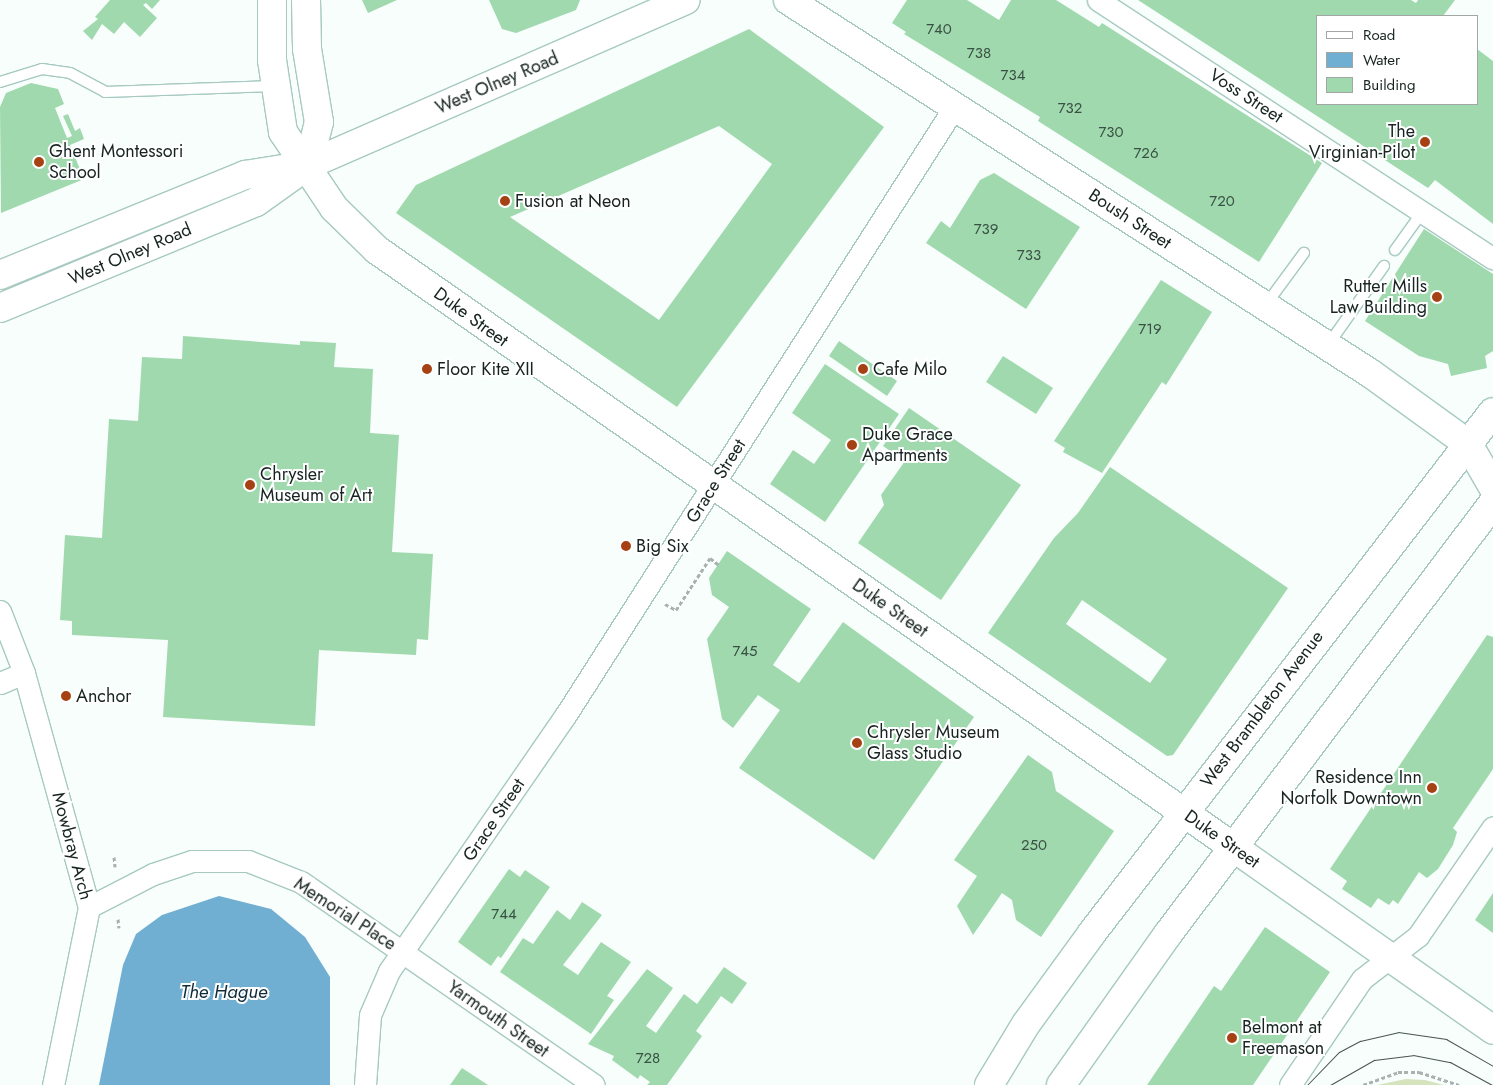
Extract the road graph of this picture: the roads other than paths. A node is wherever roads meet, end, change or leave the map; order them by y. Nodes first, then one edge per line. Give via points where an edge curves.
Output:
1 (306, 0) edge
2 (686, 0) edge
3 (788, 0) edge
4 (1098, 0) edge
5 (271, 3) edge
6 (0, 82) edge
7 (276, 86) junction
8 (955, 106) junction
9 (308, 165) junction
10 (1423, 211) junction
11 (1395, 250) dead end
12 (1304, 253) dead end
13 (1493, 258) edge
14 (1384, 266) dead end
15 (0, 274) edge
16 (1265, 306) junction
17 (0, 308) edge
18 (1328, 346) junction
19 (1493, 412) edge
20 (1468, 444) junction
21 (1493, 463) edge
22 (713, 485) junction
23 (1493, 487) edge
24 (1493, 503) edge
25 (0, 611) edge
26 (24, 674) junction
27 (0, 683) edge
28 (1184, 812) junction
29 (1493, 827) edge
30 (1233, 847) junction
31 (89, 907) junction
32 (403, 952) junction
33 (1390, 957) junction
34 (1493, 1030) edge
35 (53, 1085) edge
36 (365, 1085) edge
37 (594, 1085) edge
38 (989, 1085) edge
39 (1061, 1085) edge
40 (1290, 1085) edge

1 - 9 main road via 307,49 319,122
2 - 9 main road, West Olney Road
3 - 8 main road, Boush Street
4 - 10 street, Voss Street
5 - 7 main road, Duke Street
6 - 7 lane via 42,70 70,73 105,92
7 - 9 main road, Duke Street via 282,132
8 - 16 main road, Boush Street
8 - 22 street, Grace Street
9 - 15 main road, West Olney Road via 245,175
9 - 17 main road, West Olney Road via 256,202
9 - 22 main road, Duke Street via 334,208 377,250
10 - 11 lane
10 - 13 street, Voss Street
12 - 16 lane
14 - 18 lane
16 - 18 main road, Boush Street
18 - 20 main road, Boush Street via 1396,390
19 - 20 main road, West Brambleton Avenue
20 - 21 main road, Boush Street
20 - 23 main road, Boush Street
20 - 28 main road, West Brambleton Avenue
22 - 28 main road, Duke Street
22 - 32 street, Grace Street via 564,716
24 - 30 main road
25 - 26 street, Mowbray Arch
26 - 27 street
26 - 31 street, Mowbray Arch
28 - 30 main road, Duke Street
28 - 38 main road, West Brambleton Avenue via 1061,974
29 - 33 street via 1418,936
30 - 33 main road, Duke Street
30 - 39 main road
31 - 32 street, Memorial Place via 153,874 192,860 248,861 301,882
31 - 35 street, Mowbray Arch
32 - 36 street, Grace Street via 389,971 370,1015
32 - 37 street, Yarmouth Street
33 - 34 main road, Duke Street
33 - 40 street via 1362,979

